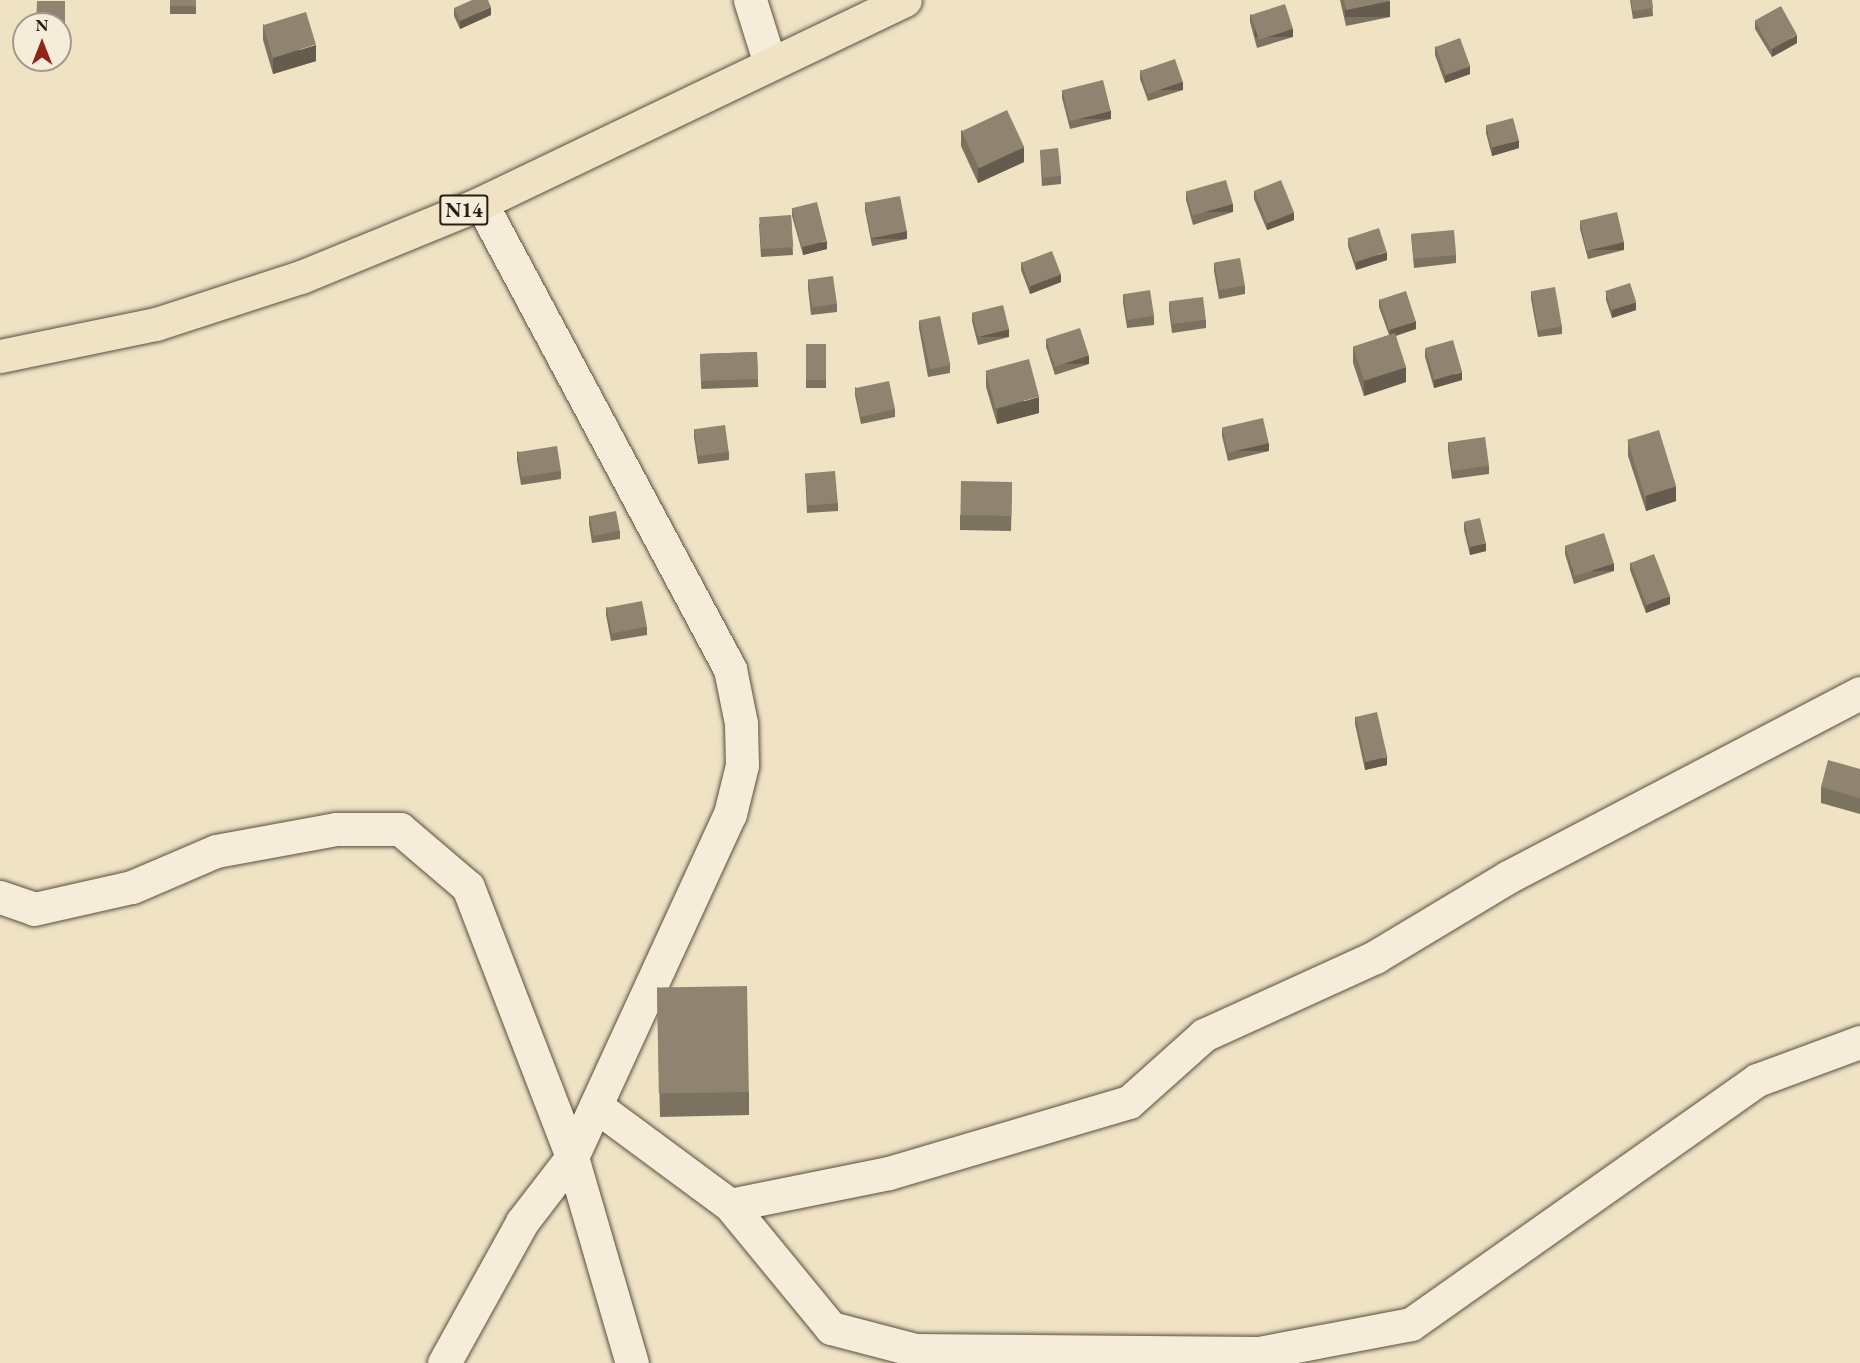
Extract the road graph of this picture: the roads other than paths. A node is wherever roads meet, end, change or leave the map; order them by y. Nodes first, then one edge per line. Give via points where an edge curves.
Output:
1 (750, 0) edge
2 (904, 0) edge
3 (770, 64) junction
4 (481, 203) junction
5 (0, 356) edge
6 (1860, 693) edge
7 (0, 897) edge
8 (1860, 1041) edge
9 (596, 1106) junction
10 (572, 1157) junction
11 (730, 1205) junction
12 (444, 1363) edge
13 (632, 1363) edge

1 - 3 street
2 - 3 main road, N14
3 - 4 main road, N14
4 - 5 main road, N14 via 301,277 156,324
4 - 9 street via 730,669 741,723 742,765 730,814
6 - 11 street via 1508,877 1375,957 1204,1035 1129,1102 889,1173
7 - 10 street via 34,909 132,887 216,851 336,829 400,829 468,887
8 - 11 street via 1757,1080 1411,1324 1259,1353 915,1350 831,1328
9 - 10 street
9 - 11 street
10 - 12 street via 522,1222
10 - 13 street

